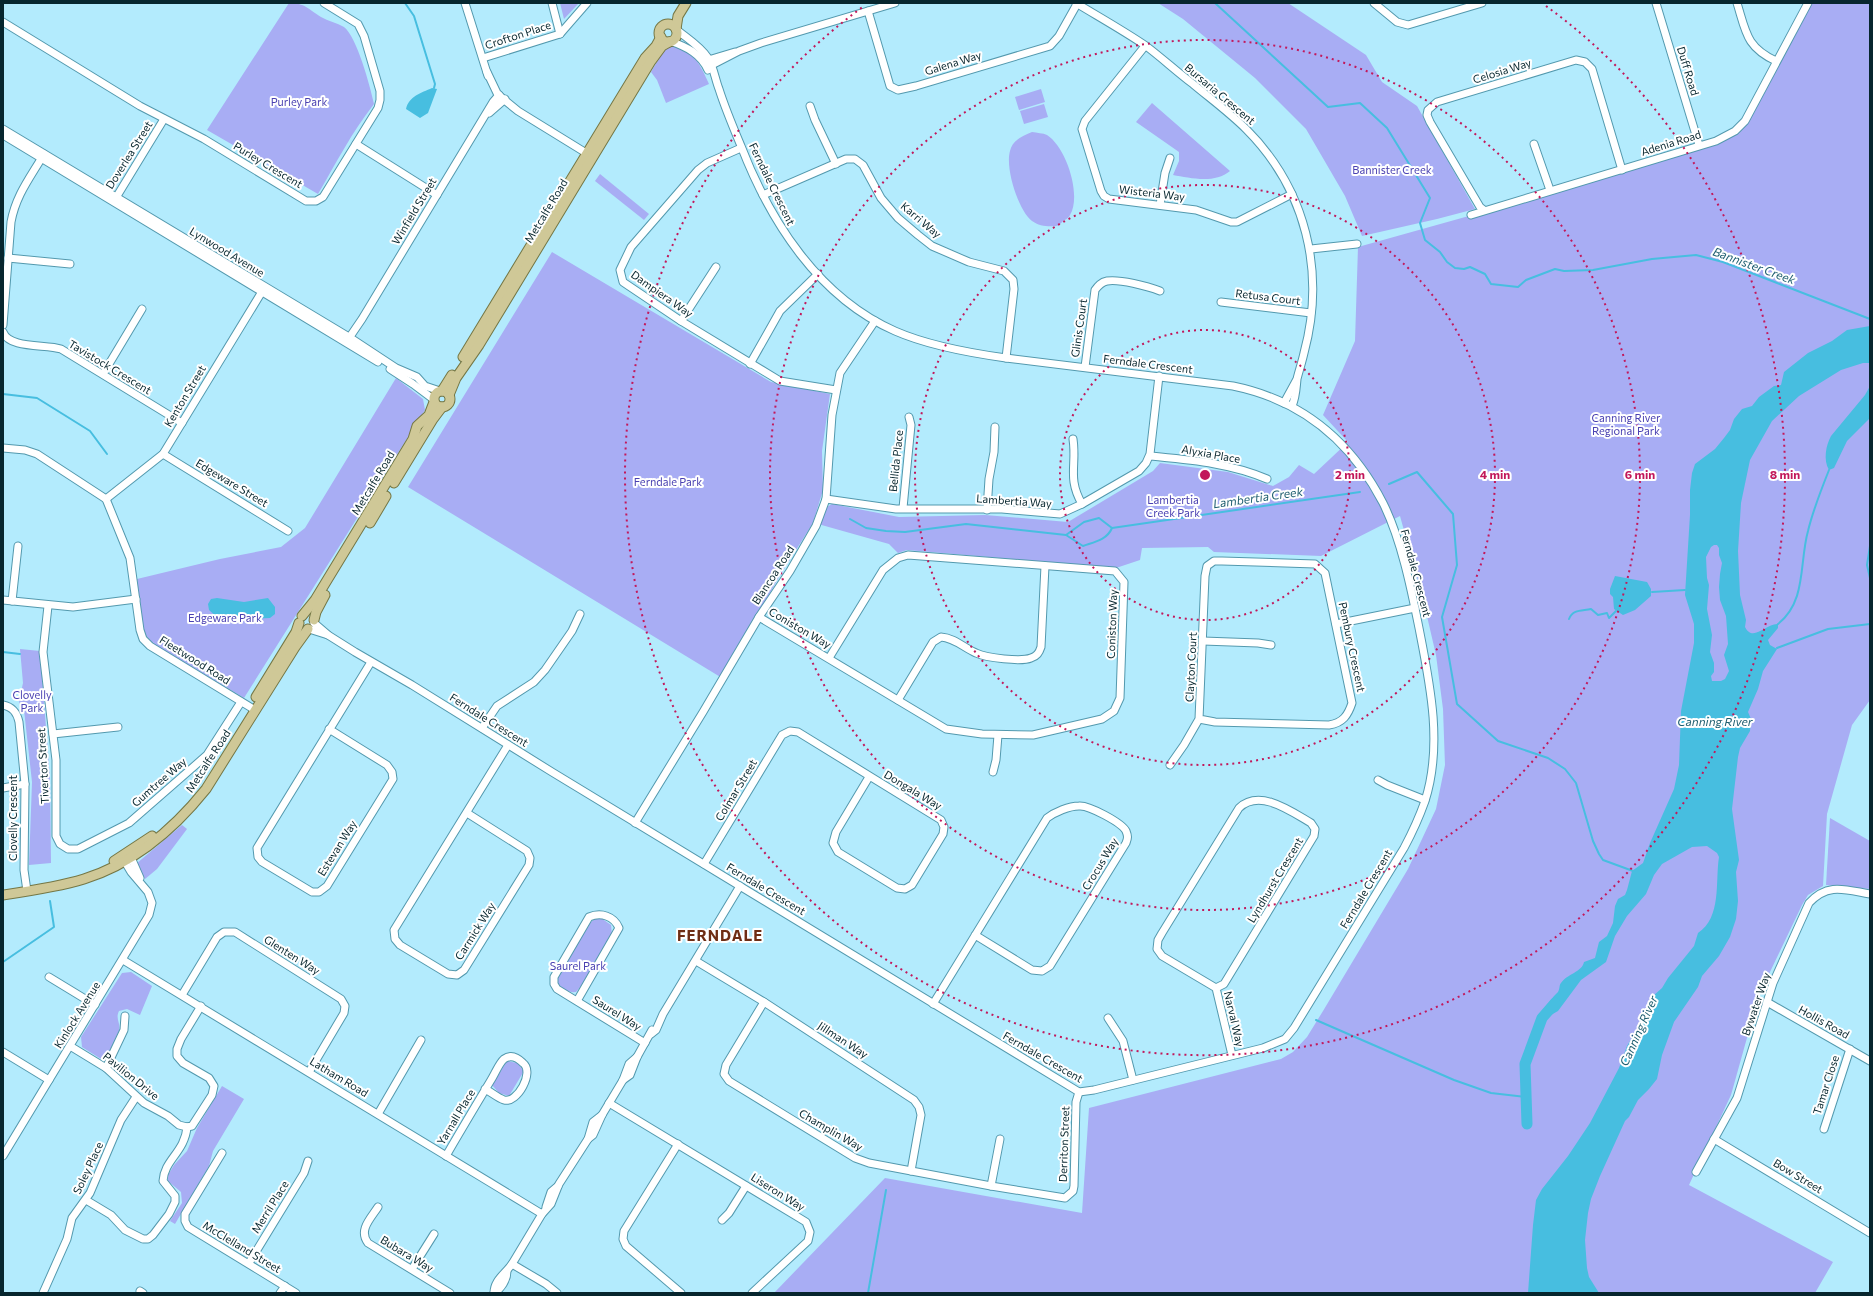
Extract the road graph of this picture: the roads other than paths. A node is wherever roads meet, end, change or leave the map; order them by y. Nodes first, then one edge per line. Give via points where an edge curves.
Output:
1 (324, 3) edge
2 (465, 3) edge
3 (552, 3) edge
4 (587, 3) edge
5 (678, 3) edge
6 (686, 3) edge
7 (895, 3) edge
8 (1077, 3) edge
9 (1374, 3) edge
10 (1482, 3) edge
11 (1656, 3) edge
12 (1737, 3) edge
13 (1808, 3) edge
14 (868, 11) junction
15 (3, 22) edge
16 (665, 25) junction
17 (677, 29) junction
18 (560, 34) junction
19 (667, 40) junction
20 (1145, 46) junction
21 (483, 58) junction
22 (1776, 61) junction
23 (707, 63) junction
24 (500, 99) junction
25 (810, 106) dead end
26 (164, 119) junction
27 (3, 129) edge
28 (3, 135) edge
29 (356, 144) junction
30 (1534, 144) dead end
31 (1699, 145) junction
32 (742, 148) junction
33 (43, 156) junction
34 (590, 156) junction
35 (1170, 158) dead end
36 (836, 164) junction
37 (1622, 170) junction
38 (1550, 190) junction
39 (1292, 194) junction
40 (437, 195) junction
41 (763, 195) junction
42 (114, 200) junction
43 (1160, 205) junction
44 (1484, 210) junction
45 (1471, 214) dead end
46 (1358, 244) dead end
47 (1311, 250) junction
48 (8, 258) junction
49 (70, 264) dead end
50 (716, 267) dead end
51 (818, 274) junction
52 (263, 290) junction
53 (1160, 291) dead end
54 (1221, 302) dead end
55 (142, 309) dead end
56 (1311, 313) junction
57 (681, 321) junction
58 (875, 321) junction
59 (3, 325) edge
60 (3, 332) edge
61 (351, 342) junction
62 (1006, 358) junction
63 (750, 364) junction
64 (1085, 367) junction
65 (102, 374) junction
66 (1159, 376) junction
67 (1297, 379) junction
68 (836, 390) junction
69 (444, 392) junction
70 (434, 400) junction
71 (1284, 403) junction
72 (1292, 406) junction
73 (442, 407) junction
74 (909, 417) dead end
75 (182, 423) junction
76 (995, 427) dead end
77 (1073, 439) dead end
78 (3, 448) edge
79 (164, 454) junction
80 (1150, 456) junction
81 (1267, 479) dead end
82 (106, 499) junction
83 (826, 499) junction
84 (1082, 504) junction
85 (903, 508) junction
86 (987, 510) junction
87 (288, 531) dead end
88 (18, 546) dead end
89 (1210, 563) joint
90 (340, 565) junction
91 (1044, 566) junction
92 (3, 600) edge
93 (136, 600) junction
94 (12, 601) junction
95 (48, 606) junction
96 (1415, 608) junction
97 (580, 614) dead end
98 (759, 617) junction
99 (301, 619) junction
100 (1336, 624) junction
101 (311, 625) junction
102 (1203, 641) junction
103 (1270, 645) dead end
104 (829, 658) junction
105 (371, 662) junction
106 (898, 700) junction
107 (242, 702) junction
108 (3, 705) edge
109 (253, 708) junction
110 (1199, 719) junction
111 (118, 727) dead end
112 (482, 728) junction
113 (329, 729) junction
114 (790, 731) joint
115 (53, 734) junction
116 (998, 735) junction
117 (508, 745) junction
118 (1170, 765) dead end
119 (993, 772) dead end
120 (869, 777) junction
121 (1378, 780) dead end
122 (25, 784) junction
123 (3, 788) edge
124 (1425, 800) junction
125 (467, 813) junction
126 (635, 823) junction
127 (68, 849) joint
128 (126, 857) junction
129 (704, 864) junction
130 (740, 886) junction
131 (26, 889) junction
132 (3, 890) edge
133 (1870, 894) edge
134 (3, 895) edge
135 (975, 935) junction
136 (1157, 949) joint
137 (123, 960) junction
138 (696, 961) junction
139 (49, 977) dead end
140 (1216, 988) junction
141 (182, 995) junction
142 (577, 1001) junction
143 (764, 1002) junction
144 (1767, 1002) junction
145 (933, 1004) junction
146 (95, 1005) junction
147 (201, 1006) junction
148 (125, 1016) dead end
149 (1108, 1018) dead end
150 (421, 1040) dead end
151 (645, 1043) junction
152 (70, 1046) junction
153 (1850, 1049) junction
154 (3, 1052) edge
155 (1232, 1056) junction
156 (1870, 1061) edge
157 (106, 1068) junction
158 (309, 1072) junction
159 (49, 1080) junction
160 (1133, 1080) junction
161 (485, 1089) junction
162 (1079, 1092) junction
163 (136, 1097) junction
164 (609, 1103) junction
165 (378, 1114) junction
166 (187, 1127) junction
167 (1824, 1129) dead end
168 (1000, 1139) dead end
169 (1714, 1139) junction
170 (678, 1144) junction
171 (222, 1153) dead end
172 (3, 1156) edge
173 (446, 1156) junction
174 (308, 1161) dead end
175 (911, 1171) junction
176 (1696, 1172) dead end
177 (746, 1186) junction
178 (991, 1186) junction
179 (1068, 1196) joint
180 (86, 1200) junction
181 (378, 1207) dead end
182 (544, 1211) junction
183 (722, 1220) dead end
184 (1870, 1233) edge
185 (434, 1234) dead end
186 (249, 1263) junction
187 (512, 1264) junction
188 (412, 1269) junction
189 (285, 1286) junction
190 (43, 1293) edge
191 (280, 1293) edge
192 (296, 1293) edge
193 (450, 1293) edge
194 (494, 1293) edge
195 (557, 1293) edge
196 (681, 1293) edge
197 (752, 1293) edge

1 - 29 street, Purley Crescent via 358,24 380,91 378,108
2 - 21 street
3 - 18 street, Crofton Place
4 - 18 street, Crofton Place
5 - 16 main road, Metcalfe Road
6 - 17 main road, Metcalfe Road via 678,16
7 - 14 street
8 - 14 street, Galena Way via 1059,36 1050,46 898,90 890,86
8 - 20 street, Bursaria Crescent
9 - 10 street via 1397,22 1408,25
11 - 31 street, Duff Road
12 - 22 street via 1747,36 1754,47
13 - 22 street, Adenia Road
14 - 23 street via 729,52
15 - 26 street, Purley Crescent
16 - 17 main road via 670,24
16 - 19 main road, Metcalfe Road via 660,30
17 - 19 main road, Metcalfe Road via 676,38
17 - 23 street, Ferndale Crescent via 696,45
18 - 21 street, Crofton Place
19 - 23 street, Ferndale Crescent via 692,50
19 - 34 main road, Metcalfe Road
20 - 39 street, Bursaria Crescent via 1246,130 1279,170
20 - 43 street, Wisteria Way via 1085,121 1082,129 1104,196 1109,199
21 - 24 street via 491,90
22 - 31 street, Adenia Road via 1745,121 1726,136
23 - 32 street, Ferndale Crescent
24 - 34 street
24 - 40 street, Winfield Street via 486,116
25 - 36 street
26 - 29 street, Purley Crescent via 204,139 306,201 316,201 324,197
26 - 42 street, Doverlea Street
27 - 33 street, Lynwood Avenue
28 - 33 street, Lynwood Avenue
29 - 40 street
30 - 38 street
31 - 37 street, Adenia Road
32 - 41 street, Ferndale Crescent
32 - 57 street, Dampiera Way via 707,163 698,170 631,247 620,270 622,282
33 - 42 street, Lynwood Avenue
33 - 48 street via 14,207
34 - 69 main road, Metcalfe Road via 479,345
35 - 43 street
36 - 41 street, Karri Way
36 - 62 street, Karri Way via 846,159 855,159 863,165 881,198 898,218 932,246 969,262 1004,271 1010,276 1014,289
37 - 38 street, Adenia Road
37 - 44 street, Celosia Way via 1592,69 1585,62 1576,60 1437,102 1428,110 1430,122
38 - 44 street, Adenia Road
39 - 43 street, Wisteria Way via 1237,222 1196,210
39 - 47 street, Bursaria Crescent via 1304,223
40 - 61 street, Winfield Street via 362,319
41 - 51 street, Ferndale Crescent via 792,246
42 - 52 street, Lynwood Avenue
44 - 45 street, Adenia Road
46 - 47 street
47 - 56 street, Bursaria Crescent
48 - 49 street
48 - 59 street
50 - 57 street
51 - 58 street, Ferndale Crescent via 846,300
51 - 63 street via 780,311
52 - 61 street, Lynwood Avenue
52 - 75 street, Kenton Street
53 - 64 street, Glinis Court via 1145,285 1109,281 1099,285 1095,290
54 - 56 street, Retusa Court
55 - 65 street
56 - 67 street, Bursaria Crescent via 1308,340
57 - 63 street, Dampiera Way
58 - 62 street, Ferndale Crescent via 915,339
58 - 68 street, Blancoa Road via 840,373
60 - 65 street, Tavistock Crescent via 14,343 61,349
61 - 69 street, Lynwood Avenue via 417,377 425,386
61 - 70 street, Lynwood Avenue
62 - 64 street, Ferndale Crescent
63 - 68 street, Dampiera Way via 780,382
64 - 66 street, Ferndale Crescent
65 - 75 street, Tavistock Crescent
66 - 71 street, Ferndale Crescent via 1238,387
66 - 80 street
67 - 71 street, Bursaria Crescent
67 - 72 street, Bursaria Crescent
68 - 83 street, Blancoa Road
69 - 70 main road, Metcalfe Road via 435,394
69 - 73 main road, Metcalfe Road via 449,403
70 - 73 main road via 437,406
70 - 90 main road, Metcalfe Road via 429,415 417,426 413,439
71 - 72 street, Ferndale Crescent
72 - 96 street, Ferndale Crescent via 1336,438 1370,480 1383,504 1398,543
73 - 90 main road, Metcalfe Road
74 - 85 street, Bellida Place via 911,425
75 - 79 street, Kenton Street
76 - 86 street
77 - 84 street via 1073,484
78 - 82 street via 37,454
79 - 82 street, Kenton Street
79 - 87 street, Edgeware Street
80 - 81 street, Alyxia Place via 1209,462
80 - 84 street, Lambertia Way via 1138,471
82 - 93 street, Fleetwood Road via 130,558
83 - 85 street, Lambertia Way
83 - 98 street, Blancoa Road via 816,526
84 - 86 street, Lambertia Way via 1060,514
85 - 86 street, Lambertia Way
88 - 94 street
89 - 100 street, Pembury Crescent via 1222,561 1315,564 1325,573
89 - 102 street, Clayton Court via 1205,576
90 - 99 main road, Metcalfe Road
90 - 101 main road, Metcalfe Road
91 - 104 street, Coniston Way via 919,555 898,558 883,570
91 - 106 street via 1041,647 1038,654 1030,659 995,658 975,653 949,638 940,637 934,642
91 - 116 street, Coniston Way via 1115,571 1121,576 1124,582 1120,698 1114,711 1102,719 1033,735
92 - 94 street
93 - 95 street via 73,607
93 - 107 street, Fleetwood Road via 140,630 143,639 150,646
94 - 95 street
95 - 115 street, Tiverton Street via 44,652
96 - 100 street
96 - 124 street, Ferndale Crescent via 1428,674 1433,719 1432,764
97 - 112 street via 572,631 545,670 534,682 497,706
98 - 104 street, Coniston Way
98 - 126 street, Blancoa Road
99 - 101 main road via 302,628
99 - 101 main road via 308,614
99 - 109 main road, Metcalfe Road
100 - 110 street, Pembury Crescent via 1352,703 1347,717 1329,725 1215,722
101 - 105 street, Ferndale Crescent
101 - 109 main road, Metcalfe Road
102 - 103 street
102 - 110 street, Clayton Court
104 - 106 street, Coniston Way
105 - 112 street, Ferndale Crescent
105 - 113 street, Estevan Way
106 - 116 street, Coniston Way via 946,729
107 - 109 street, Fleetwood Road
107 - 127 street, Gumtree Way via 207,755 129,823 78,849
108 - 122 street, Clovelly Crescent via 12,708 18,717
109 - 128 main road, Metcalfe Road via 206,789 190,810 171,828
110 - 118 street, Clayton Court
111 - 115 street
112 - 117 street, Ferndale Crescent
113 - 113 street, Estevan Way via 257,848 258,857 262,862 312,892 319,892 327,886 393,779 387,765
114 - 120 street, Dongala Way via 798,732
114 - 129 street, Colmar Street via 782,735
115 - 127 street, Tiverton Street via 57,781 56,836 60,844
116 - 119 street
117 - 125 street, Carmick Way
117 - 126 street, Ferndale Crescent
120 - 120 street, Dongala Way via 941,820 944,827 943,834 912,885 905,888 897,888 838,852 833,843 836,832
121 - 124 street
122 - 123 street
122 - 131 street, Clovelly Crescent
124 - 155 street, Ferndale Crescent via 1404,848 1290,1034 1274,1044
125 - 125 street, Carmick Way via 394,930 394,939 400,945 448,974 457,974 464,970 529,865 530,858 527,852
126 - 129 street, Ferndale Crescent
128 - 131 main road, Metcalfe Road via 86,878
128 - 137 street, Kinlock Avenue via 152,903 149,915
129 - 130 street, Ferndale Crescent
130 - 138 street
130 - 145 street, Ferndale Crescent
131 - 132 main road, Metcalfe Road
131 - 134 main road, Metcalfe Road
133 - 144 street, Bywater Way via 1826,890 1809,903
135 - 135 street, Crocus Way via 1047,818 1080,805 1090,807 1125,830 1128,837 1126,843 1050,966 1042,971 1032,970
135 - 145 street, Crocus Way
136 - 140 street, Narval Way via 1162,956
136 - 140 street, Lyndhurst Crescent via 1162,932 1244,803 1272,802 1311,823 1314,836 1224,984
137 - 141 street, Latham Road
137 - 146 street, Kinlock Avenue
138 - 143 street, Jillman Way
138 - 151 street via 656,1030
139 - 146 street
140 - 155 street, Narval Way
141 - 147 street, Latham Road
141 - 158 street, Glenten Way via 217,937 224,932 235,932 341,999 345,1006 344,1013
142 - 142 street, Saurel Way via 557,989 554,977 589,917 603,914 619,928
142 - 151 street, Saurel Way
143 - 175 street, Jillman Way via 914,1100 921,1115
143 - 175 street, Champlin Way via 726,1065 724,1074 729,1081 855,1158
144 - 153 street, Hollis Road
144 - 169 street, Bywater Way via 1737,1098
145 - 162 street, Ferndale Crescent
146 - 152 street, Kinlock Avenue
147 - 158 street, Latham Road
147 - 166 street via 181,1039 177,1056 183,1063 212,1081 214,1090 196,1121
148 - 157 street via 124,1030
149 - 160 street via 1124,1041
150 - 165 street
151 - 164 street via 630,1075 623,1080
152 - 157 street, Pavilion Drive
152 - 159 street, Kinlock Avenue
153 - 156 street, Hollis Road
153 - 167 street, Tamar Close
154 - 159 street
155 - 160 street, Ferndale Crescent
157 - 163 street, Pavilion Drive
158 - 165 street, Latham Road
159 - 172 street, Kinlock Avenue
160 - 162 street, Ferndale Crescent
161 - 161 street, Yarnall Place via 503,1060 515,1057 525,1064 528,1076 511,1100 504,1100
161 - 173 street, Yarnall Place
162 - 179 street, Derriton Street via 1076,1102 1074,1186
163 - 166 street, Pavilion Drive via 179,1125
163 - 180 street, Soley Place via 121,1120
164 - 170 street, Liseron Way
164 - 182 street via 594,1135 588,1139 560,1184 551,1204
165 - 173 street, Latham Road
166 - 180 street via 186,1138 164,1174 163,1181 175,1196 175,1202 153,1235 143,1239 132,1234 119,1226 109,1214
168 - 178 street
169 - 176 street, Bywater Way
169 - 184 street, Bow Street
170 - 177 street, Liseron Way
170 - 196 street via 624,1231 623,1239 626,1246
171 - 186 street, McClelland Street via 185,1214 185,1221 188,1227
173 - 182 street, Latham Road
174 - 186 street, Merril Place via 304,1173
175 - 178 street, Champlin Way
177 - 183 street
177 - 197 street, Liseron Way via 806,1222 810,1232 808,1241
178 - 179 street, Champlin Way via 1060,1198
180 - 190 street, Soley Place via 72,1218 67,1239
181 - 188 street, Bubara Way via 366,1226 365,1239
182 - 187 street
185 - 188 street
186 - 189 street, McClelland Street
187 - 194 street via 499,1290
187 - 195 street
188 - 193 street, Bubara Way
189 - 191 street
189 - 192 street, McClelland Street

